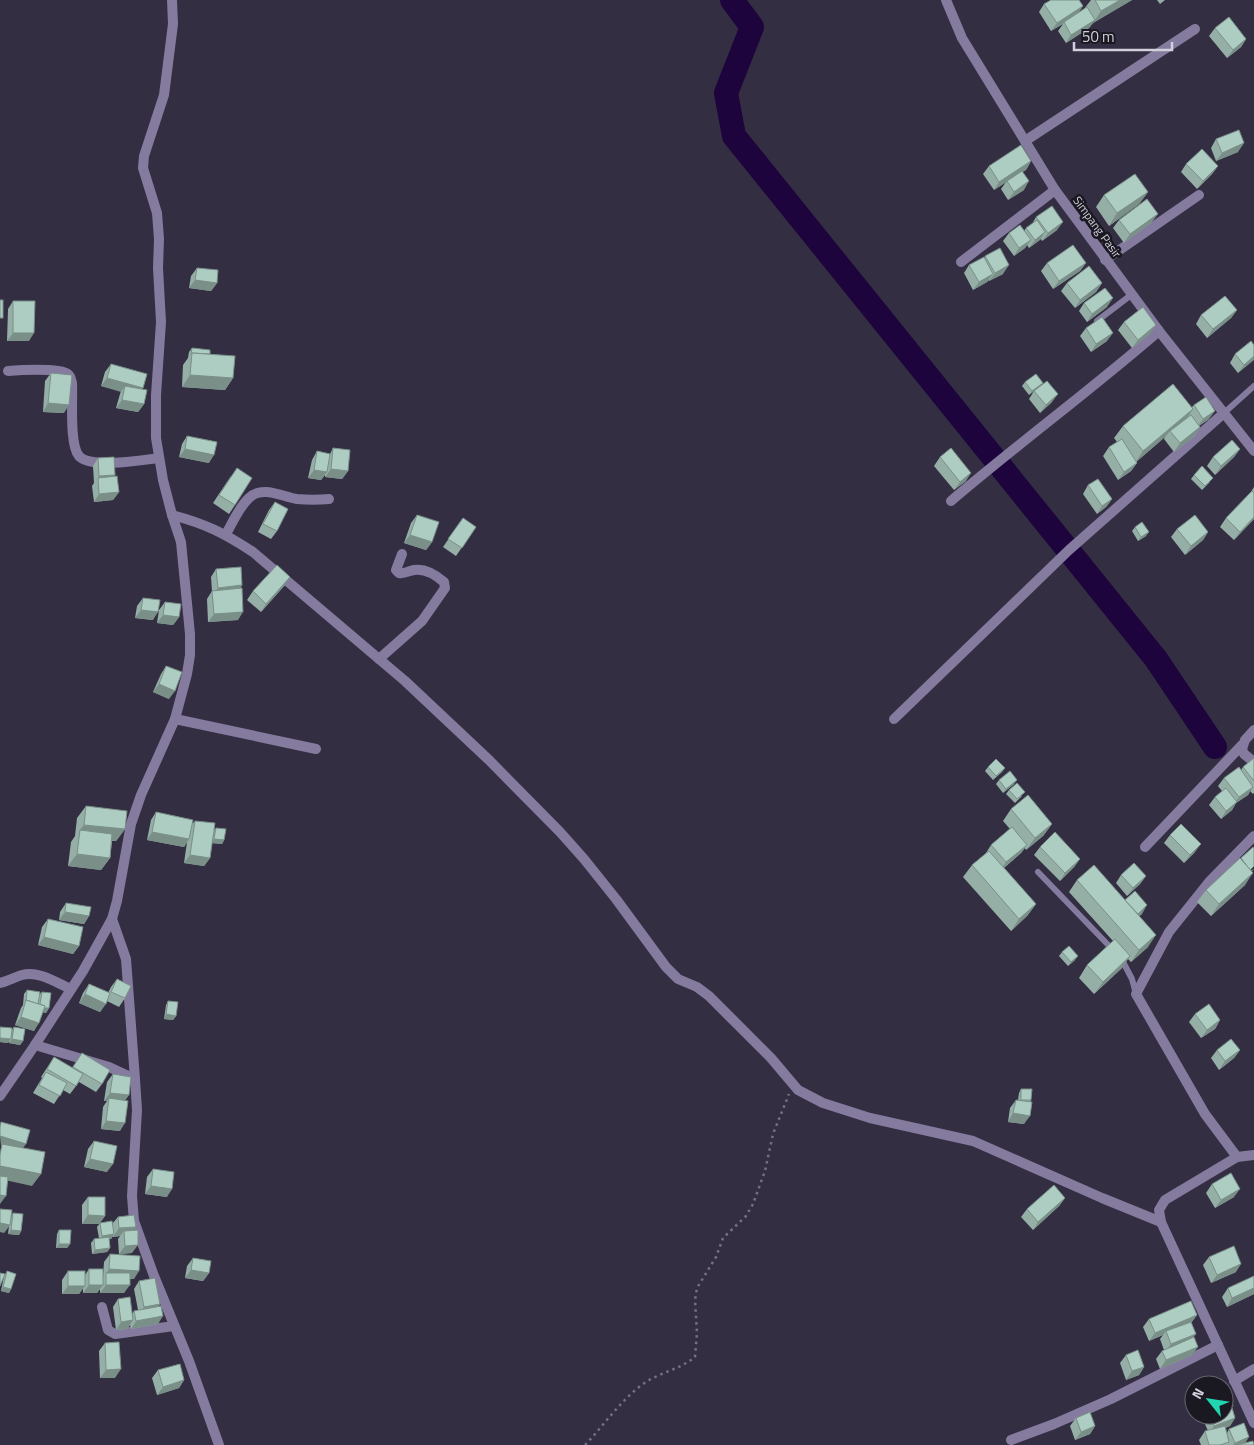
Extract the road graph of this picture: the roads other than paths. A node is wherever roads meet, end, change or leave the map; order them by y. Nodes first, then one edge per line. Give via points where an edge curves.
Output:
1 (172, 0) edge
2 (946, 0) edge
3 (1195, 29) dead end
4 (1025, 141) junction
5 (1055, 190) junction
6 (1199, 195) dead end
7 (1106, 260) junction
8 (961, 262) dead end
9 (1132, 295) junction
10 (1088, 328) edge
11 (1159, 331) junction
12 (8, 371) dead end
13 (1254, 386) edge
14 (1224, 413) junction
15 (1254, 451) edge
16 (159, 458) junction
17 (328, 499) dead end
18 (951, 501) dead end
19 (172, 515) junction
20 (226, 534) junction
21 (402, 554) dead end
22 (378, 659) junction
23 (176, 719) junction
24 (894, 719) dead end
25 (1254, 730) edge
26 (1242, 745) junction
27 (316, 749) dead end
28 (1254, 762) edge
29 (1254, 836) edge
30 (1145, 848) dead end
31 (1038, 872) dead end
32 (112, 919) junction
33 (0, 983) edge
34 (71, 989) junction
35 (1136, 994) junction
36 (36, 1045) junction
37 (135, 1079) junction
38 (0, 1096) edge
39 (1254, 1155) edge
40 (1237, 1157) junction
41 (1161, 1222) junction
42 (102, 1307) dead end
43 (174, 1326) junction
44 (1218, 1345) junction
45 (1254, 1370) edge
46 (1231, 1375) edge
47 (1234, 1381) joint
48 (1254, 1423) edge
49 (1011, 1440) dead end
50 (219, 1445) edge

1 - 16 street via 173,24 164,95 143,168 157,213 161,322 156,420
2 - 4 street, Simpang Pasir via 962,38
3 - 4 street
4 - 5 street, Simpang Pasir
5 - 7 street, Simpang Pasir
5 - 8 street
6 - 7 street
7 - 9 street, Simpang Pasir
9 - 10 lane
9 - 11 street, Simpang Pasir
11 - 14 street, Simpang Pasir
11 - 18 street
12 - 16 street via 66,372 70,376 75,449 83,459 104,462
13 - 14 lane
14 - 15 street, Simpang Pasir
14 - 24 street via 1075,545
16 - 19 street
17 - 20 street via 256,493 243,505
19 - 20 street
19 - 23 street via 181,542 190,634 187,674
20 - 22 street via 253,552
21 - 22 street via 396,570 399,573 425,570 444,582 446,588 422,621
22 - 41 street via 451,723 560,832 616,898 666,967 678,979 709,996 798,1090 816,1100 870,1118 974,1141
23 - 27 street
23 - 32 street via 131,824
25 - 26 street
26 - 28 street via 1244,754
26 - 30 street
29 - 35 street via 1209,882 1169,932
31 - 35 lane via 1119,956 1129,972
32 - 34 street
32 - 37 street via 126,959
33 - 34 street via 24,974 47,978
34 - 36 street
35 - 40 street via 1205,1114
36 - 37 street via 108,1067
36 - 38 street
37 - 43 street via 134,1221
39 - 40 street
40 - 41 street via 1165,1200 1159,1210
41 - 44 street
42 - 43 street via 108,1330 115,1334
43 - 50 street
44 - 46 street
44 - 49 street via 1111,1399
45 - 47 street
47 - 48 street

